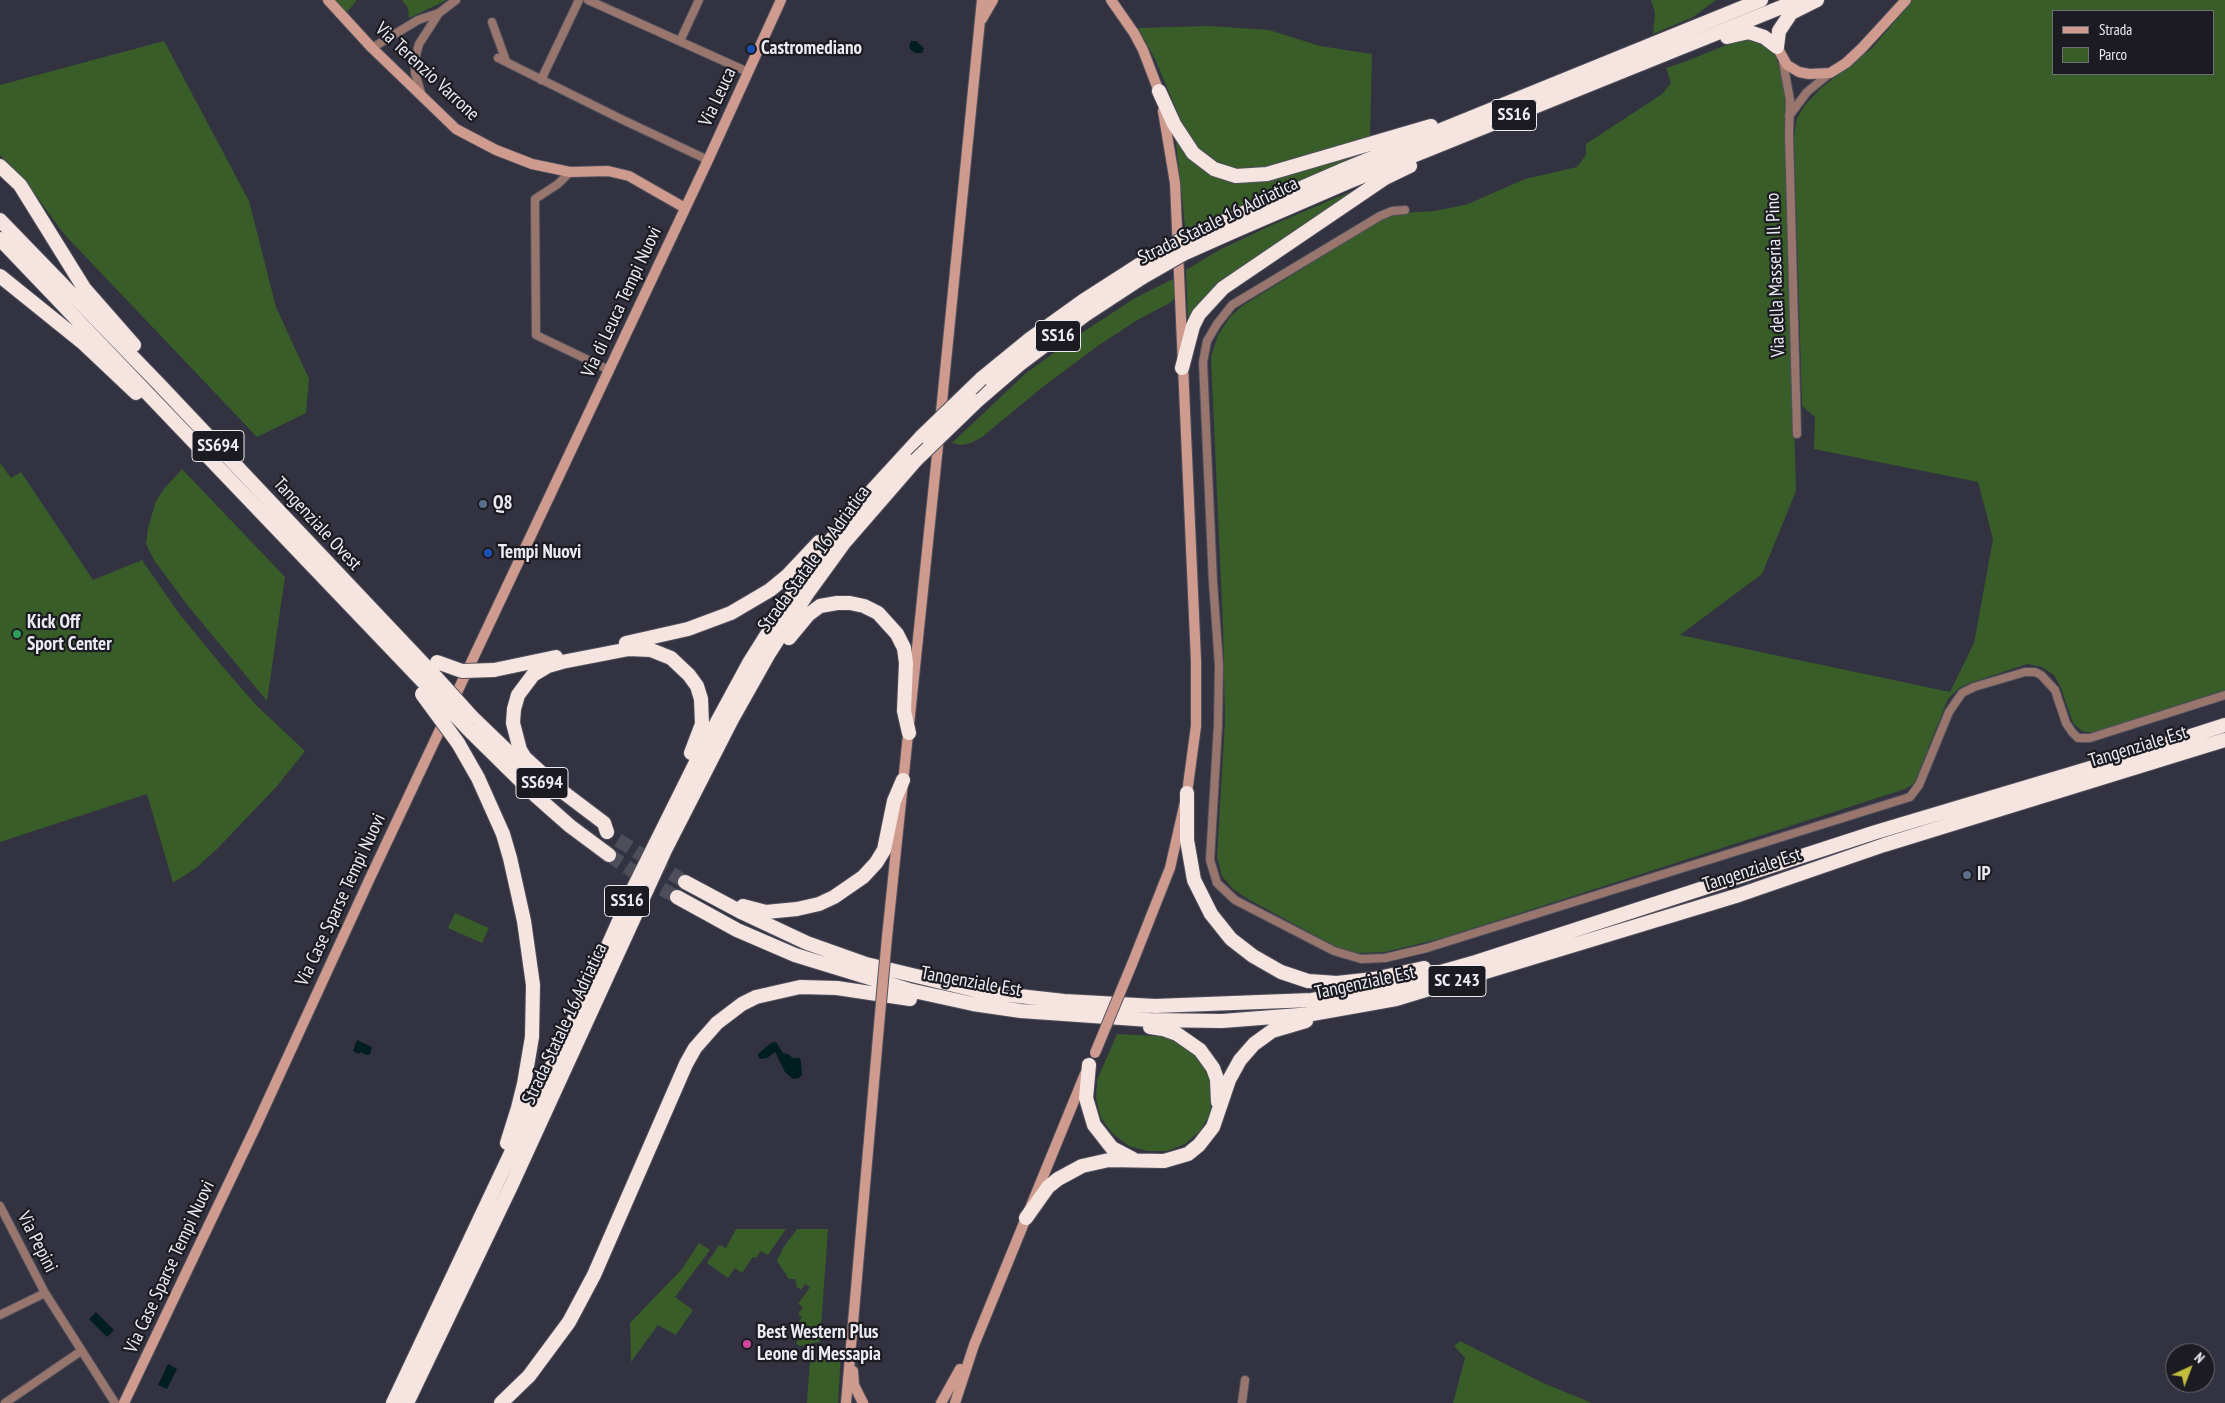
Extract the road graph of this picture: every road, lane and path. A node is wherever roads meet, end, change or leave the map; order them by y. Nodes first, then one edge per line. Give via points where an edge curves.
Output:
1 (328, 0) edge
2 (456, 0) edge
3 (579, 0) edge
4 (588, 0) edge
5 (699, 0) edge
6 (781, 0) edge
7 (982, 0) edge
8 (993, 0) edge
9 (1743, 0) edge
10 (1761, 0) edge
11 (1799, 0) edge
12 (1817, 0) edge
13 (1906, 0) edge
14 (1112, 2) edge
15 (439, 14) junction
16 (1708, 20) junction
17 (492, 22) dead end
18 (979, 28) junction
19 (680, 41) junction
20 (372, 48) junction
21 (1779, 53) junction
22 (1651, 59) junction
23 (748, 72) junction
24 (1830, 73) junction
25 (541, 80) junction
26 (1159, 91) junction
27 (422, 98) junction
28 (1789, 116) junction
29 (1467, 127) junction
30 (708, 160) junction
31 (0, 166) edge
32 (570, 172) junction
33 (685, 208) junction
34 (1405, 210) dead end
35 (0, 220) edge
36 (0, 239) edge
37 (1141, 271) junction
38 (0, 276) edge
39 (1182, 368) junction
40 (609, 370) junction
41 (158, 383) junction
42 (590, 411) joint
43 (1797, 434) dead end
44 (199, 446) junction
45 (910, 456) junction
46 (430, 680) junction
47 (2225, 695) edge
48 (470, 723) junction
49 (2225, 724) edge
50 (909, 733) junction
51 (2223, 741) edge
52 (903, 780) junction
53 (1187, 793) junction
54 (607, 832) junction
55 (618, 840) tunnel mouth
56 (669, 843) junction
57 (609, 855) tunnel mouth
58 (634, 887) junction
59 (677, 897) tunnel mouth
60 (1476, 962) junction
61 (1396, 999) junction
62 (973, 1004) junction
63 (1052, 1013) junction
64 (1092, 1059) junction
65 (1218, 1110) junction
66 (1138, 1161) junction
67 (0, 1206) edge
68 (1026, 1218) junction
69 (457, 1269) junction
70 (45, 1294) junction
71 (0, 1315) edge
72 (851, 1342) junction
73 (974, 1345) junction
74 (81, 1351) junction
75 (410, 1365) junction
76 (1245, 1380) dead end
77 (125, 1402) edge
78 (4, 1403) edge
79 (115, 1403) edge
80 (386, 1403) edge
81 (393, 1403) edge
82 (407, 1403) edge
83 (501, 1403) edge
84 (846, 1403) edge
85 (863, 1403) edge
86 (941, 1403) edge
87 (955, 1403) edge
88 (1242, 1403) edge

1 - 20 main road, Via Terenzio Varrone
2 - 15 street
3 - 25 street
4 - 19 street
5 - 19 street
6 - 23 main road, Via Leuca
7 - 18 main road
8 - 18 main road
9 - 16 highway via 1718,10
10 - 16 highway, Strada Statale 16 Adriatica / SS16
11 - 22 highway, Strada Statale 16 Adriatica / SS16
12 - 21 highway via 1791,13 1779,31
13 - 24 main road via 1862,48
14 - 26 main road via 1143,50
15 - 20 street via 418,20
15 - 27 street via 419,44 415,59
16 - 29 highway, Strada Statale 16 Adriatica / SS16
17 - 25 street via 502,59
18 - 50 main road
19 - 23 street
20 - 27 main road, Via Terenzio Varrone
21 - 22 highway via 1757,34 1740,32 1671,58
21 - 24 main road via 1787,65 1799,72
21 - 28 street, Via della Masseria Il Pino via 1788,89
22 - 29 highway, Strada Statale 16 Adriatica / SS16
23 - 30 main road, Via Leuca
24 - 28 street via 1807,92
25 - 30 street
26 - 29 highway via 1174,124 1193,153 1214,169 1236,176 1267,174 1452,120
26 - 39 main road via 1174,183
27 - 32 main road, Via Terenzio Varrone via 456,129 496,150 532,164
28 - 43 street, Via della Masseria Il Pino
29 - 37 highway, Strada Statale 16 Adriatica / SS16, bridge via 1226,228 1179,241
29 - 39 highway via 1461,140 1385,178 1223,288 1199,314
30 - 33 main road, Via Leuca
31 - 41 highway via 20,185 84,288 148,360
32 - 33 main road, Via Terenzio Varrone via 608,171 629,176
32 - 40 street via 535,199 536,335
33 - 40 main road, Via di Leuca Tempi Nuovi
34 - 47 street via 1380,216 1232,305 1207,341 1204,362 1219,665 1210,860 1216,883 1235,900 1334,951 1361,959 1385,958 1427,948 1910,797 1919,785 1949,712 1962,692 1974,687 2026,672 2041,674 2055,690 2066,723 2078,738 2090,738
35 - 41 highway, Tangenziale Ovest / SS694
36 - 44 highway, Tangenziale Ovest / SS694
37 - 45 highway, Strada Statale 16 Adriatica / SS16, bridge via 1020,364
37 - 45 highway, Strada Statale 16 Adriatica / SS16, bridge via 1083,301 980,379 922,436
38 - 44 highway via 82,342 167,422
39 - 53 main road via 1196,661 1196,726
40 - 42 main road, Via di Leuca Tempi Nuovi
41 - 46 highway, Tangenziale Ovest / SS694 via 331,565
42 - 77 main road, Via Case Sparse Tempi Nuovi
44 - 46 highway, Tangenziale Ovest / SS694 via 340,594
45 - 46 highway, bridge via 890,461 787,576 749,603 709,622 494,670 462,671
45 - 56 highway, Strada Statale 16 Adriatica / SS16 via 844,543 778,640 719,744
45 - 58 highway, Strada Statale 16 Adriatica / SS16 via 827,545 788,600 704,746
46 - 48 highway, Tangenziale Ovest / SS694, bridge
46 - 69 highway, bridge via 491,806 510,858 530,962 533,1008 532,1037 512,1131 468,1228
48 - 54 highway, Tangenziale Ovest / SS694 via 555,794
48 - 57 highway, Tangenziale Ovest / SS694 via 536,796
49 - 60 highway, Tangenziale Est via 1876,832
50 - 52 main road
50 - 56 highway via 904,711 906,663 904,648 897,634 878,613 864,606 837,602 820,606 795,629 764,677 680,830
51 - 61 highway, Tangenziale Est / SC 243 via 1884,845 1739,895
52 - 60 highway, Tangenziale Est via 894,801 884,850 863,878 834,897 797,909 766,912 748,909 694,880 685,882 743,914 807,943 866,964 983,992 1055,1000 1155,1006 1312,1000 1391,986
52 - 72 main road, bridge
53 - 60 highway via 1187,840 1194,880 1211,914 1231,938 1253,956 1281,972 1337,984 1455,962
53 - 64 main road, bridge via 1170,868
54 - 55 highway, Tangenziale Ovest / SS694
54 - 58 highway via 604,823 525,758 516,738 514,709 524,685 548,666 628,649 651,650 671,658 697,686 702,724 640,861
56 - 82 highway, Strada Statale 16 Adriatica / SS16
58 - 69 highway, Strada Statale 16 Adriatica / SS16
59 - 62 highway, Tangenziale Est / SC 243 via 737,930 795,955 853,975
61 - 63 highway, Tangenziale Est / SC 243 via 1312,1014 1222,1021
61 - 65 highway via 1380,1006 1291,1024 1272,1031 1240,1060
62 - 63 highway, Tangenziale Est / SC 243
62 - 83 highway via 952,1006 836,988 800,987 756,997 717,1023 686,1064 594,1275 569,1322 529,1376
63 - 65 highway via 1066,1019 1163,1029 1185,1038 1200,1050 1213,1068 1219,1092
64 - 66 highway via 1086,1098 1094,1125 1112,1148
64 - 68 main road
65 - 66 highway via 1206,1137 1188,1154 1164,1161
66 - 68 highway via 1096,1162 1069,1172 1048,1187
67 - 70 street, Via Pepini
68 - 73 main road
69 - 75 highway, Strada Statale 16 Adriatica / SS16
70 - 71 street
70 - 74 street, Via Pepini
72 - 84 main road
72 - 85 main road via 854,1385
73 - 86 main road
73 - 87 main road
74 - 78 street
74 - 79 street, Via Pepini
75 - 80 highway via 401,1373
75 - 81 highway, Strada Statale 16 Adriatica / SS16
76 - 88 street

